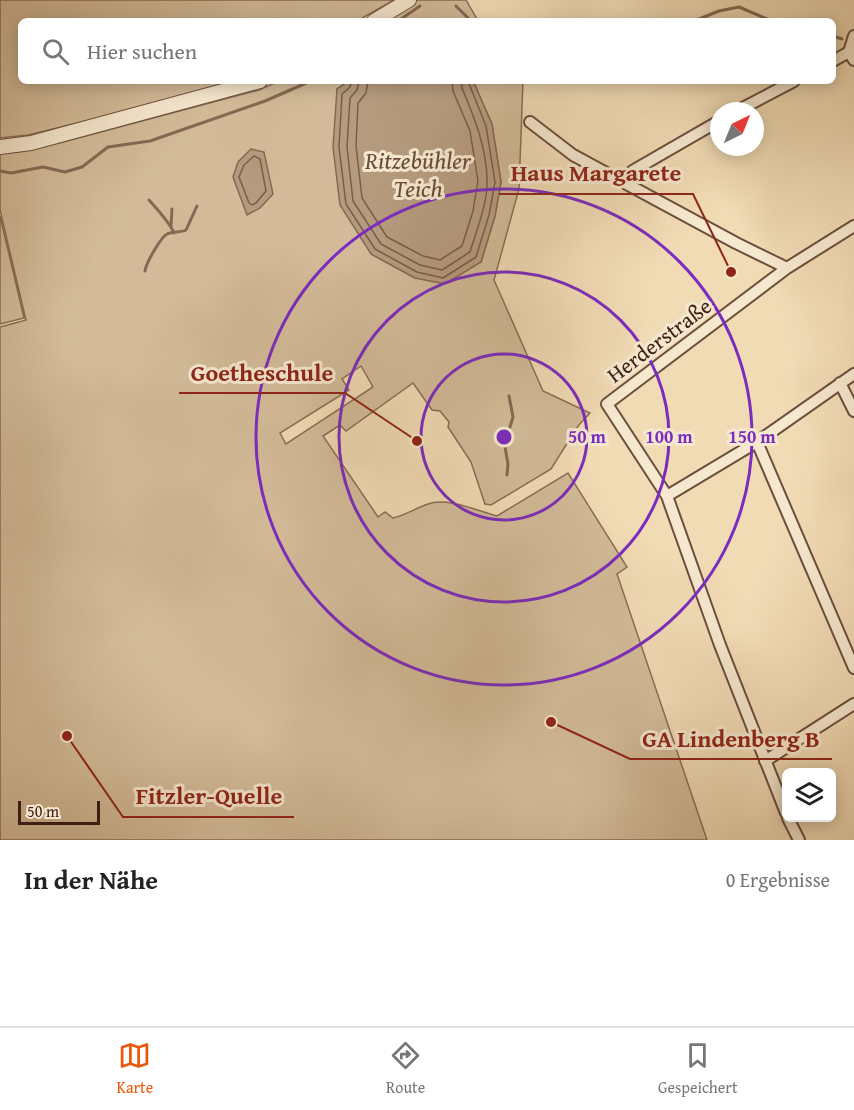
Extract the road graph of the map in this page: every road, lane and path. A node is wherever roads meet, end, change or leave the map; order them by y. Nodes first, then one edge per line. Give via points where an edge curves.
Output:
1 (410, 0) edge
2 (379, 18) edge
3 (854, 36) edge
4 (852, 56) edge
5 (836, 60) edge
6 (249, 84) edge
7 (788, 84) edge
8 (754, 102) edge
9 (530, 122) dead end
10 (710, 126) edge
11 (0, 147) edge
12 (621, 180) junction
13 (854, 226) edge
14 (787, 268) junction
15 (854, 374) edge
16 (840, 383) junction
17 (854, 411) edge
18 (757, 442) junction
19 (667, 496) junction
20 (854, 668) edge
21 (854, 704) edge
22 (765, 761) junction
23 (782, 803) edge
24 (790, 822) edge
25 (799, 840) edge

1 - 2 street
3 - 4 street
4 - 5 street
6 - 11 street via 31,143
7 - 8 street
9 - 12 street via 573,155
10 - 12 street
12 - 14 street
13 - 14 street, Herderstraße
14 - 19 street, Herderstraße via 607,404
15 - 16 street
16 - 17 street
16 - 18 street
18 - 19 street
18 - 20 street
19 - 22 street
21 - 22 street
22 - 23 street
24 - 25 street

